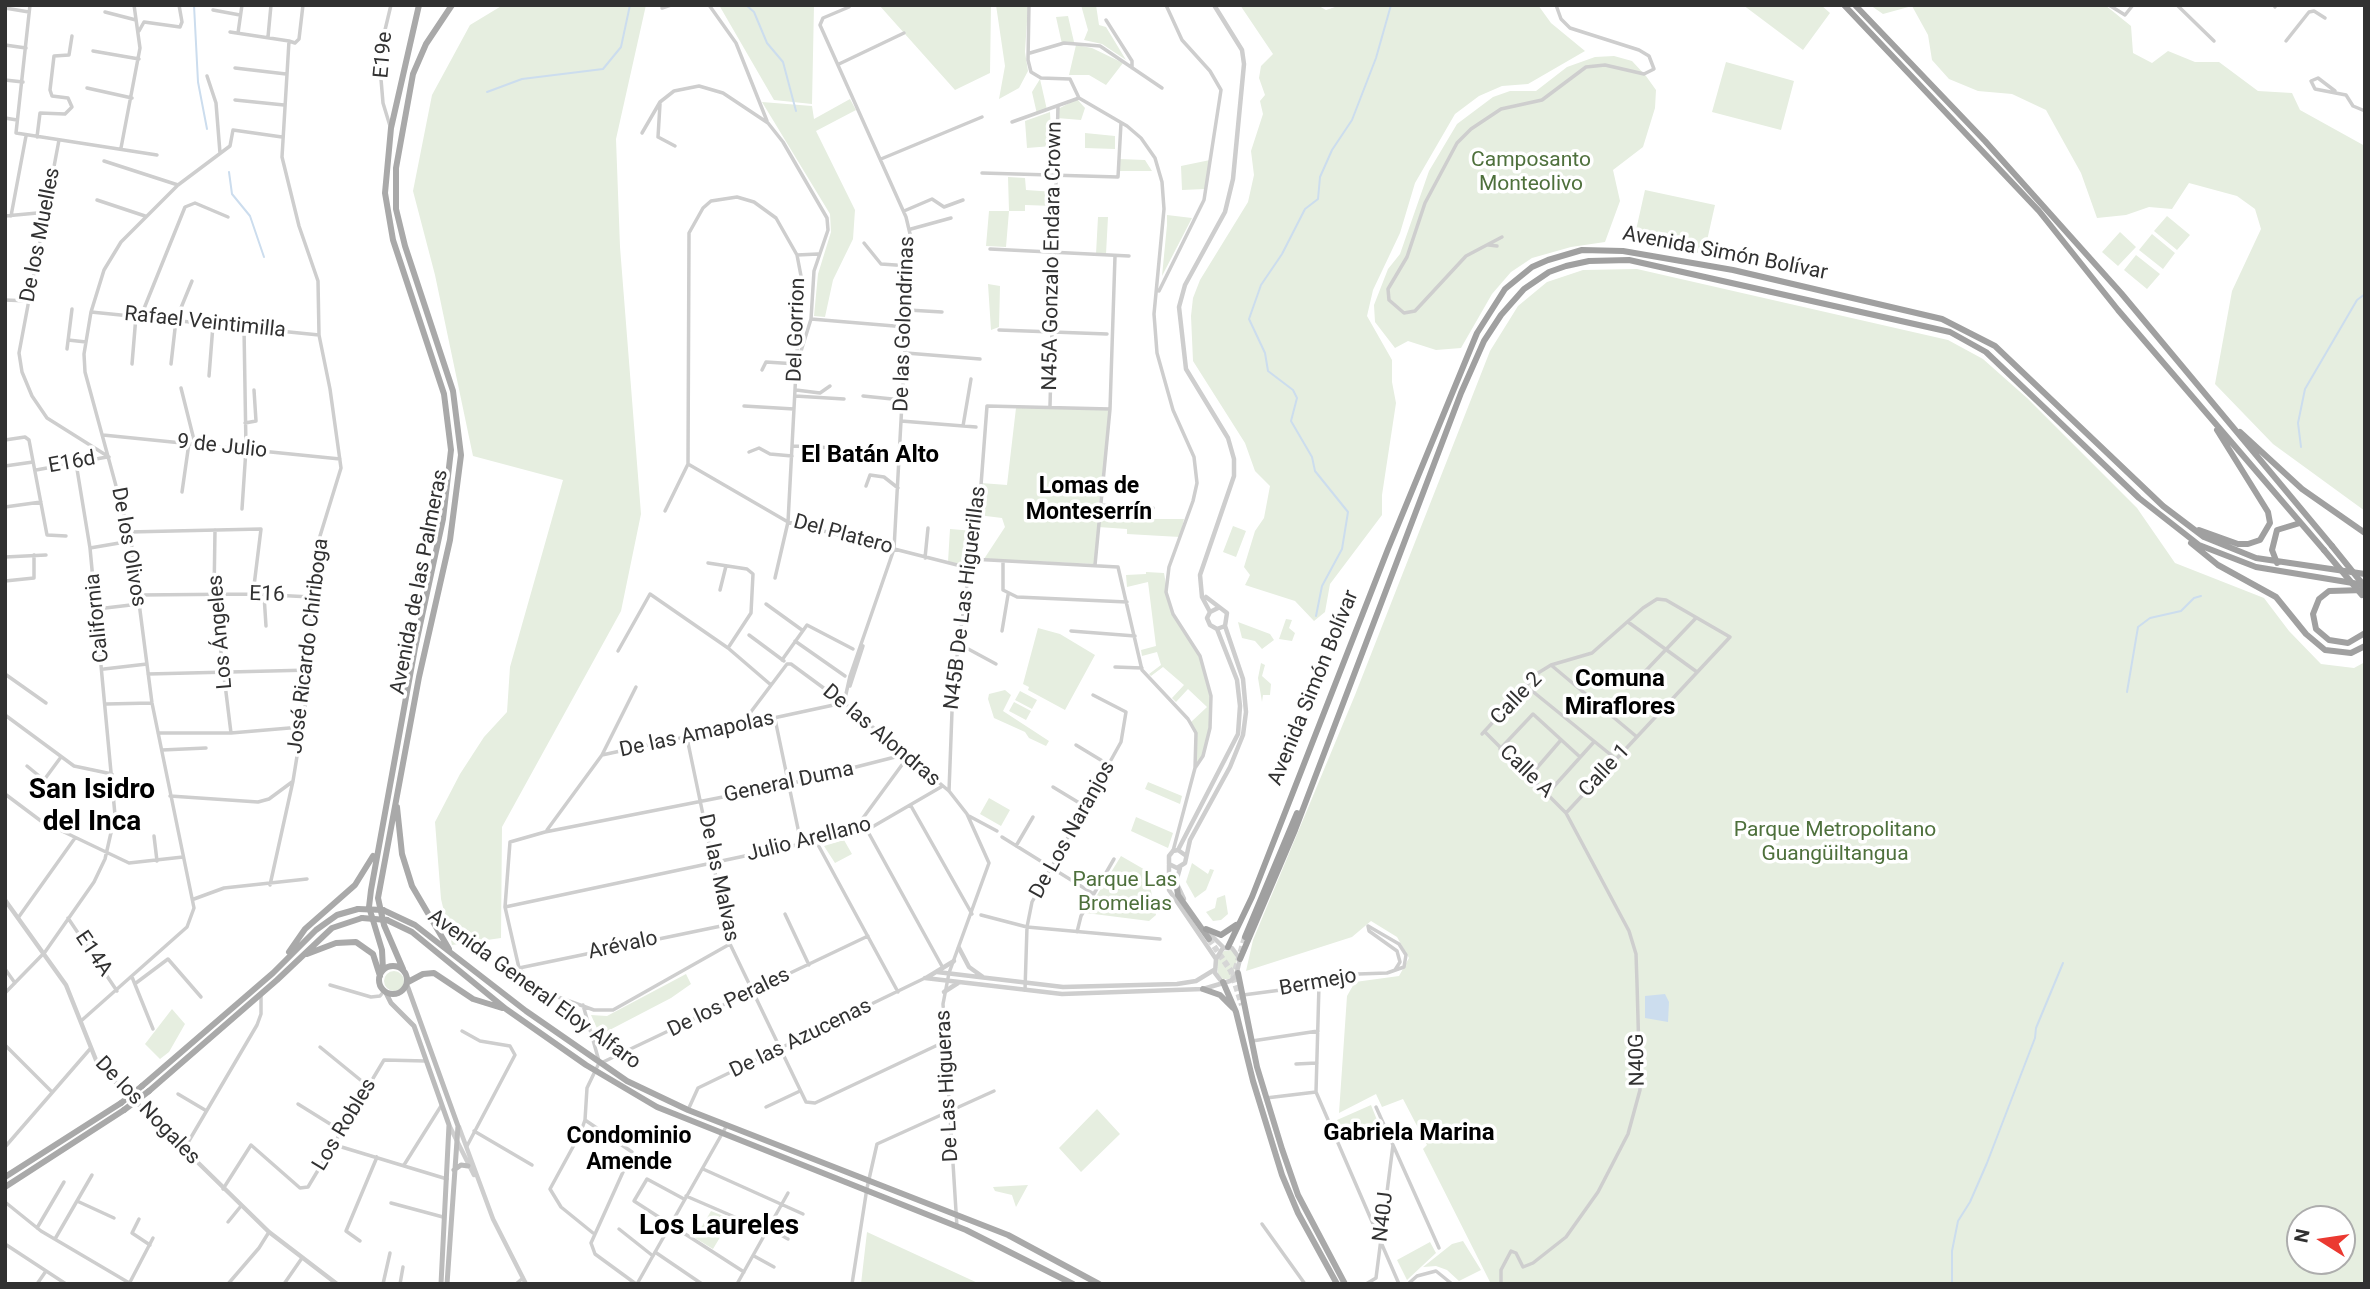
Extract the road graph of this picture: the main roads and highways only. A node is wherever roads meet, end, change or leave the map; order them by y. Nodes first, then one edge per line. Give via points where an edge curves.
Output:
1 (419, 5) edge
2 (452, 5) edge
3 (1844, 5) edge
4 (1855, 5) edge
5 (1795, 284) junction
6 (1793, 296) junction
7 (2206, 411) junction
8 (2227, 422) junction
9 (2300, 523) junction
10 (2187, 525) junction
11 (2365, 533) edge
12 (2185, 536) junction
13 (2277, 563) junction
14 (2365, 574) edge
15 (2364, 591) edge
16 (2365, 633) edge
17 (2365, 646) edge
18 (397, 797) junction
19 (1303, 803) junction
20 (378, 845) junction
21 (1176, 882) road end
22 (1242, 918) junction
23 (1206, 929) road end
24 (1244, 937) tunnel mouth
25 (1209, 939) tunnel mouth
26 (1226, 948) road end
27 (454, 956) junction
28 (302, 957) junction
29 (1240, 959) road end
30 (283, 962) junction
31 (403, 969) junction
32 (381, 973) junction
33 (1238, 973) tunnel mouth
34 (1222, 982) road end
35 (407, 984) junction
36 (1203, 989) road end
37 (385, 992) junction
38 (506, 1009) junction
39 (1239, 1009) junction
40 (1249, 1032) junction
41 (468, 1166) road end
42 (454, 1170) junction
43 (5, 1177) edge
44 (867, 1184) junction
45 (5, 1187) edge
46 (441, 1284) edge
47 (447, 1284) edge
48 (1073, 1284) edge
49 (1099, 1284) edge
50 (1337, 1284) edge
51 (1345, 1284) edge

1 - 20 main road, Avenida de las Palmeras via 391,128 387,213 444,394 451,450 443,519
2 - 18 main road, Avenida de las Palmeras via 413,74 396,168 397,209 405,246 453,391 461,455 450,540
3 - 7 highway via 2039,211
4 - 8 highway via 2021,180
5 - 6 highway
5 - 10 highway, Avenida Simón Bolívar via 1942,319 1982,337
5 - 22 highway, Avenida Simón Bolívar via 1668,258 1582,250 1532,267 1505,289 1477,333 1452,389
6 - 12 highway, Avenida Simón Bolívar via 1930,326 1986,352
6 - 19 highway, Avenida Simón Bolívar via 1609,259 1549,272 1517,296 1484,341 1461,393
7 - 9 highway
7 - 10 highway via 2269,512 2270,523 2260,540 2248,544
8 - 11 highway via 2302,489
8 - 15 highway, bridge
9 - 13 highway via 2277,530 2272,550
9 - 15 highway, bridge
10 - 13 highway, Avenida Simón Bolívar via 2227,548
12 - 15 highway, Avenida Simón Bolívar via 2210,551 2256,567
12 - 17 highway via 2218,565 2276,597 2325,650 2351,653
13 - 14 highway, Avenida Simón Bolívar
15 - 16 highway via 2329,591 2319,599 2313,614 2316,629 2329,640 2348,643
18 - 27 main road via 402,854 412,886
18 - 31 main road, Avenida de las Palmeras via 378,904
19 - 24 highway
19 - 29 highway, Avenida Simón Bolívar
20 - 30 main road via 355,885 305,929
20 - 32 main road, Avenida de las Palmeras via 369,907 382,950
21 - 25 main road via 1178,895
22 - 23 highway via 1228,933
22 - 26 highway, Avenida Simón Bolívar
27 - 30 main road, Avenida General Eloy Alfaro, bridge via 415,925 383,910 358,909 329,920
27 - 44 main road, Avenida General Eloy Alfaro via 634,1085
28 - 32 main road via 336,943 356,942 373,954
28 - 38 main road, Avenida General Eloy Alfaro, bridge via 332,928 362,918 387,920 412,932
28 - 45 main road, Avenida General Eloy Alfaro, bridge via 149,1091
30 - 43 main road, Avenida General Eloy Alfaro, bridge via 142,1086
31 - 32 main road via 395,966
31 - 35 main road, Avenida de las Palmeras
32 - 37 main road, Avenida de las Palmeras
33 - 40 main road
34 - 39 main road
35 - 37 main road via 398,994
35 - 38 main road via 434,973 473,999
35 - 42 main road, Avenida de las Palmeras via 458,1126
36 - 39 main road
37 - 46 main road, Avenida de las Palmeras via 414,1026 449,1125
38 - 44 main road, Avenida General Eloy Alfaro via 595,1071 657,1107
39 - 40 main road
39 - 50 main road via 1253,1081 1282,1175
40 - 51 main road via 1265,1098 1298,1195
41 - 42 main road
42 - 47 main road
44 - 48 main road, Avenida General Eloy Alfaro
44 - 49 main road, Avenida General Eloy Alfaro via 1008,1235

